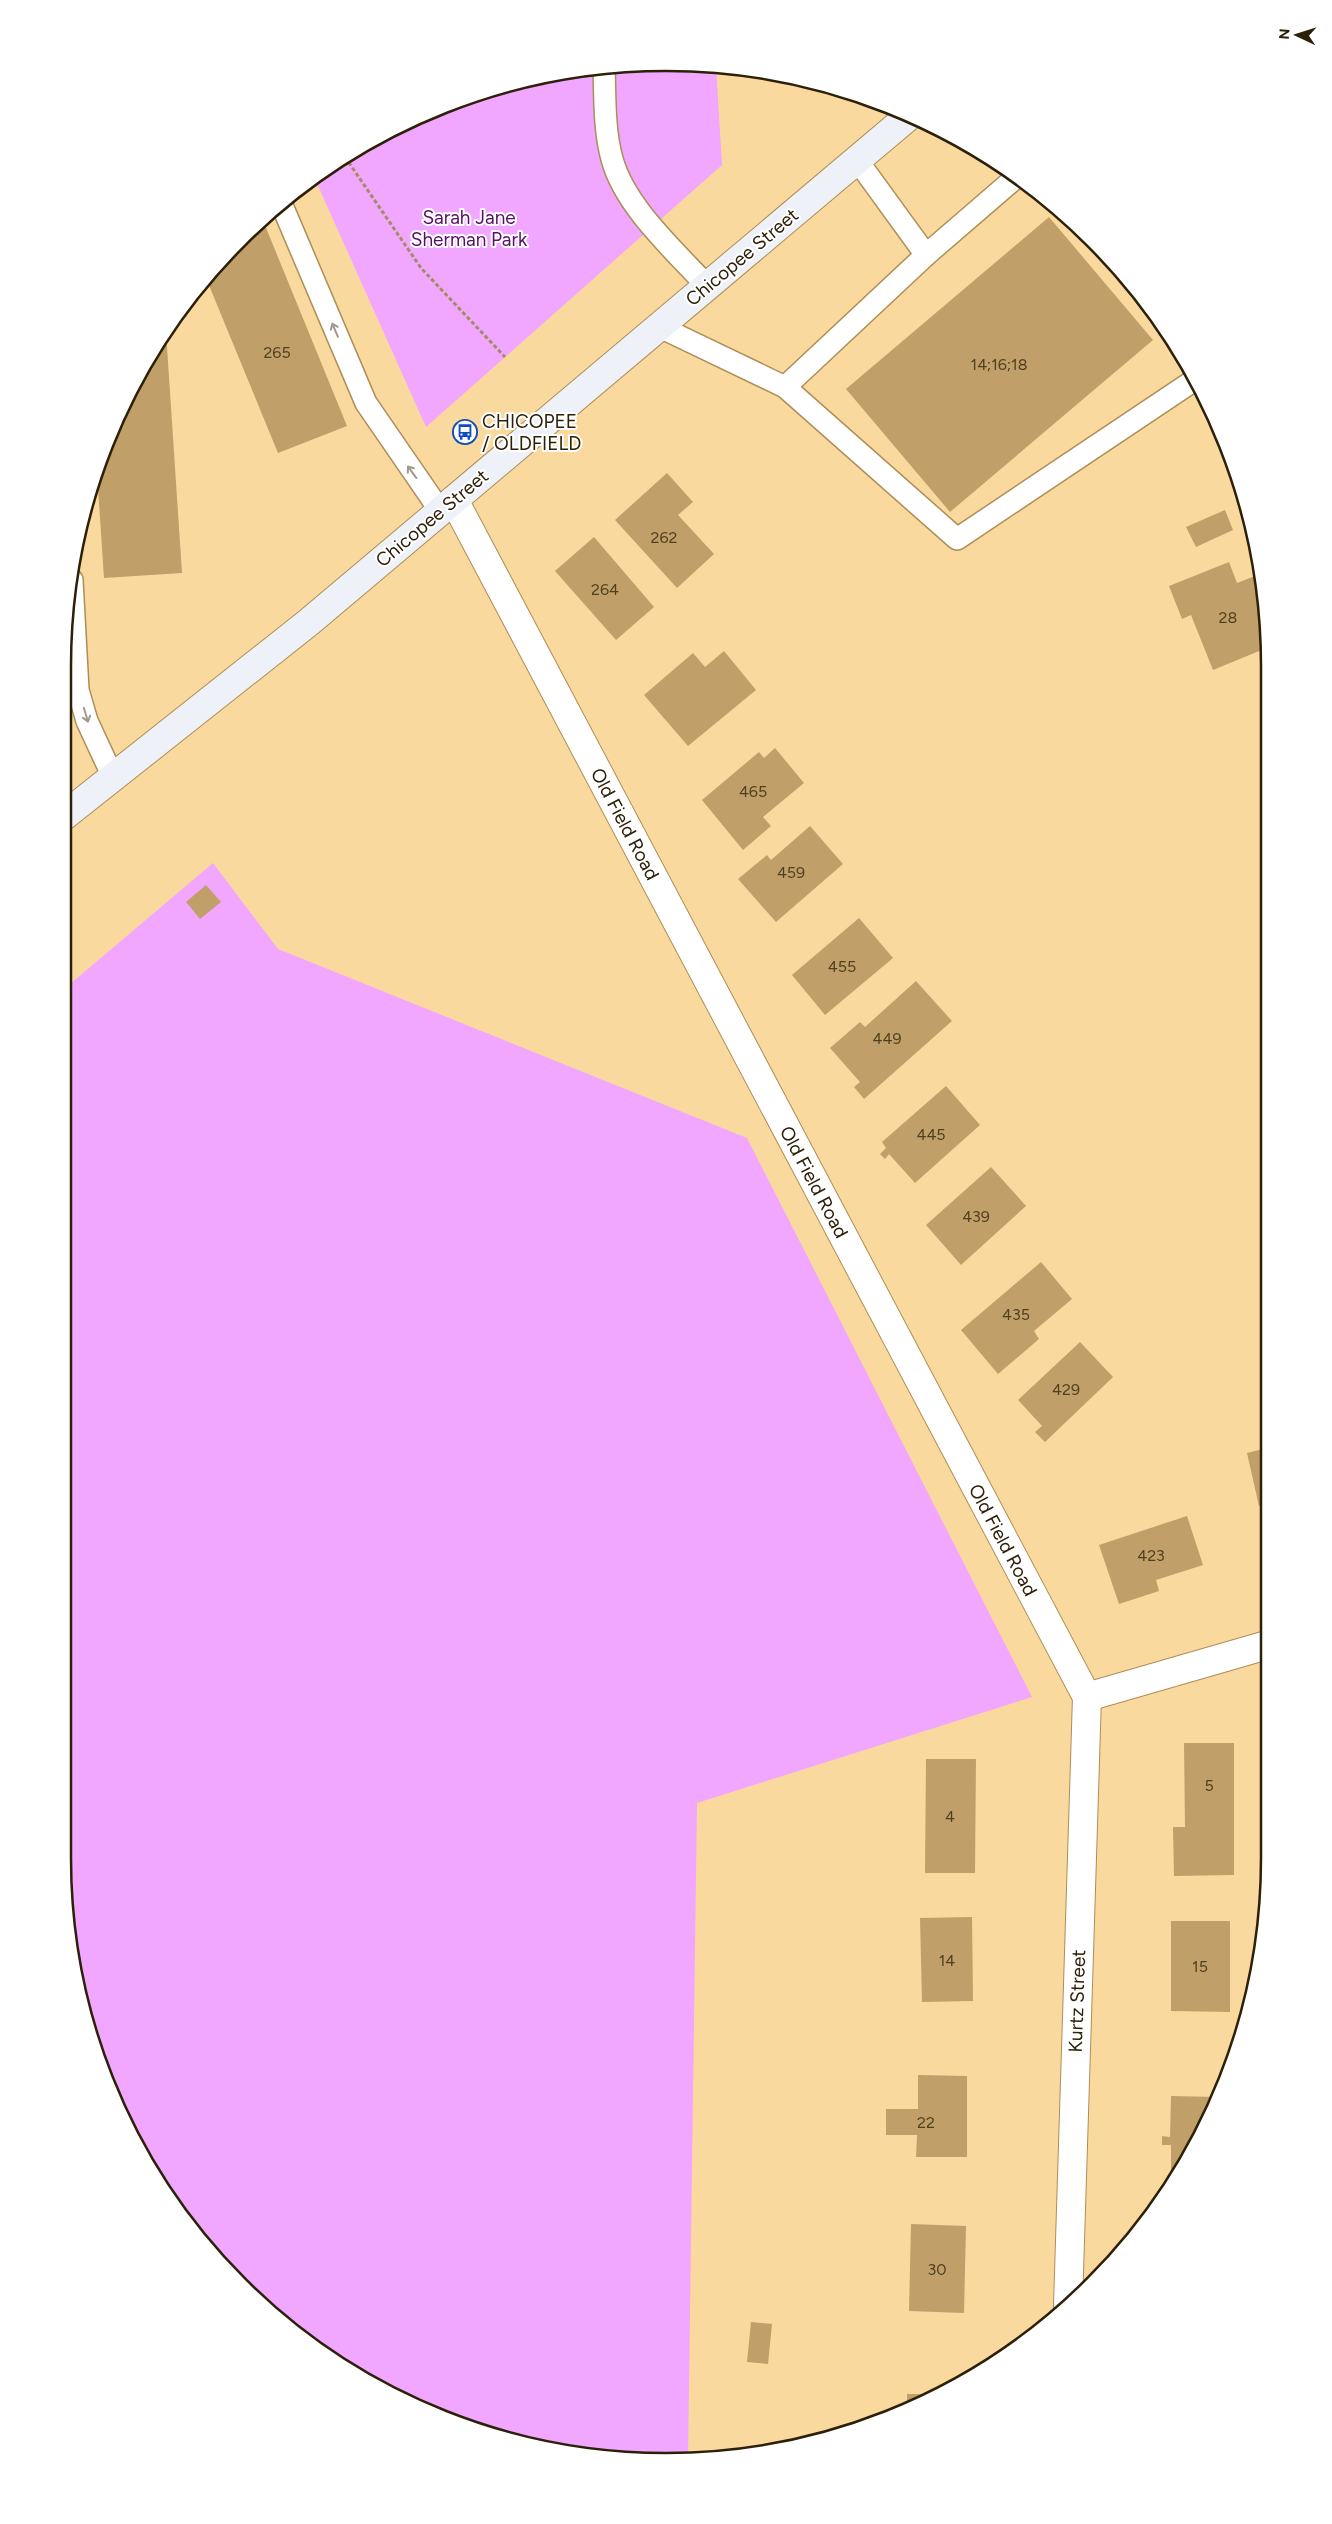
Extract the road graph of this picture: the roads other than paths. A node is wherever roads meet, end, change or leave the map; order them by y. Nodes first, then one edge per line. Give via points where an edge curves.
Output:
1 (604, 75) edge
2 (903, 121) edge
3 (857, 160) junction
4 (1011, 182) edge
5 (284, 211) edge
6 (926, 254) junction
7 (708, 287) junction
8 (660, 327) junction
9 (1189, 384) edge
10 (785, 387) junction
11 (447, 506) junction
12 (74, 615) edge
13 (113, 777) junction
14 (71, 810) edge
15 (1261, 1647) edge
16 (1087, 1697) junction
17 (1068, 2296) edge

1 - 7 lane via 609,146 621,183 638,208
2 - 3 main road, Chicopee Street
3 - 6 lane
3 - 7 main road, Chicopee Street
4 - 6 lane
11 -> 5 lane via 366,403
6 - 10 lane
7 - 8 main road, Chicopee Street
8 - 10 lane
8 - 11 main road, Chicopee Street
9 - 10 lane via 957,539
11 - 13 main road, Chicopee Street via 310,622
11 - 16 street, Old Field Road
12 -> 13 lane via 78,690 87,722
13 - 14 main road, Chicopee Street
15 - 16 street
16 - 17 street, Kurtz Street

